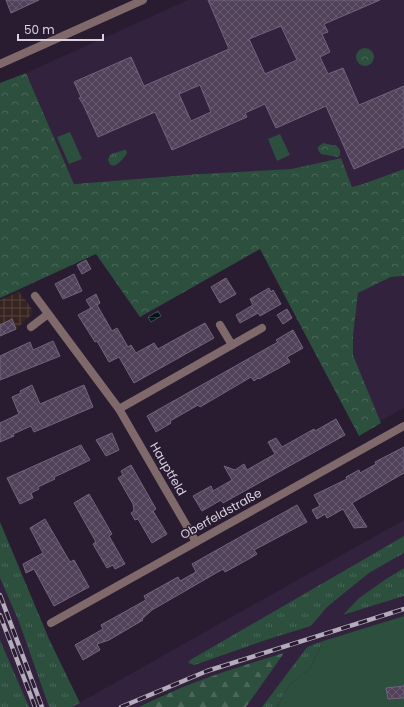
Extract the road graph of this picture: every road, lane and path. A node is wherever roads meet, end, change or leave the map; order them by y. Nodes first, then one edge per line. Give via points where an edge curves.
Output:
1 (143, 0) edge
2 (0, 64) edge
3 (35, 296) dead end
4 (48, 314) junction
5 (220, 325) dead end
6 (31, 327) dead end
7 (262, 328) dead end
8 (232, 345) junction
9 (119, 409) junction
10 (404, 426) edge
11 (196, 542) junction
12 (50, 623) dead end

1 - 2 street
3 - 4 street, Hauptfeld
4 - 6 street
4 - 9 street, Hauptfeld
5 - 8 street
7 - 8 street
8 - 9 street
9 - 11 street, Hauptfeld
10 - 11 street, Oberfeldstraße
11 - 12 street, Oberfeldstraße

